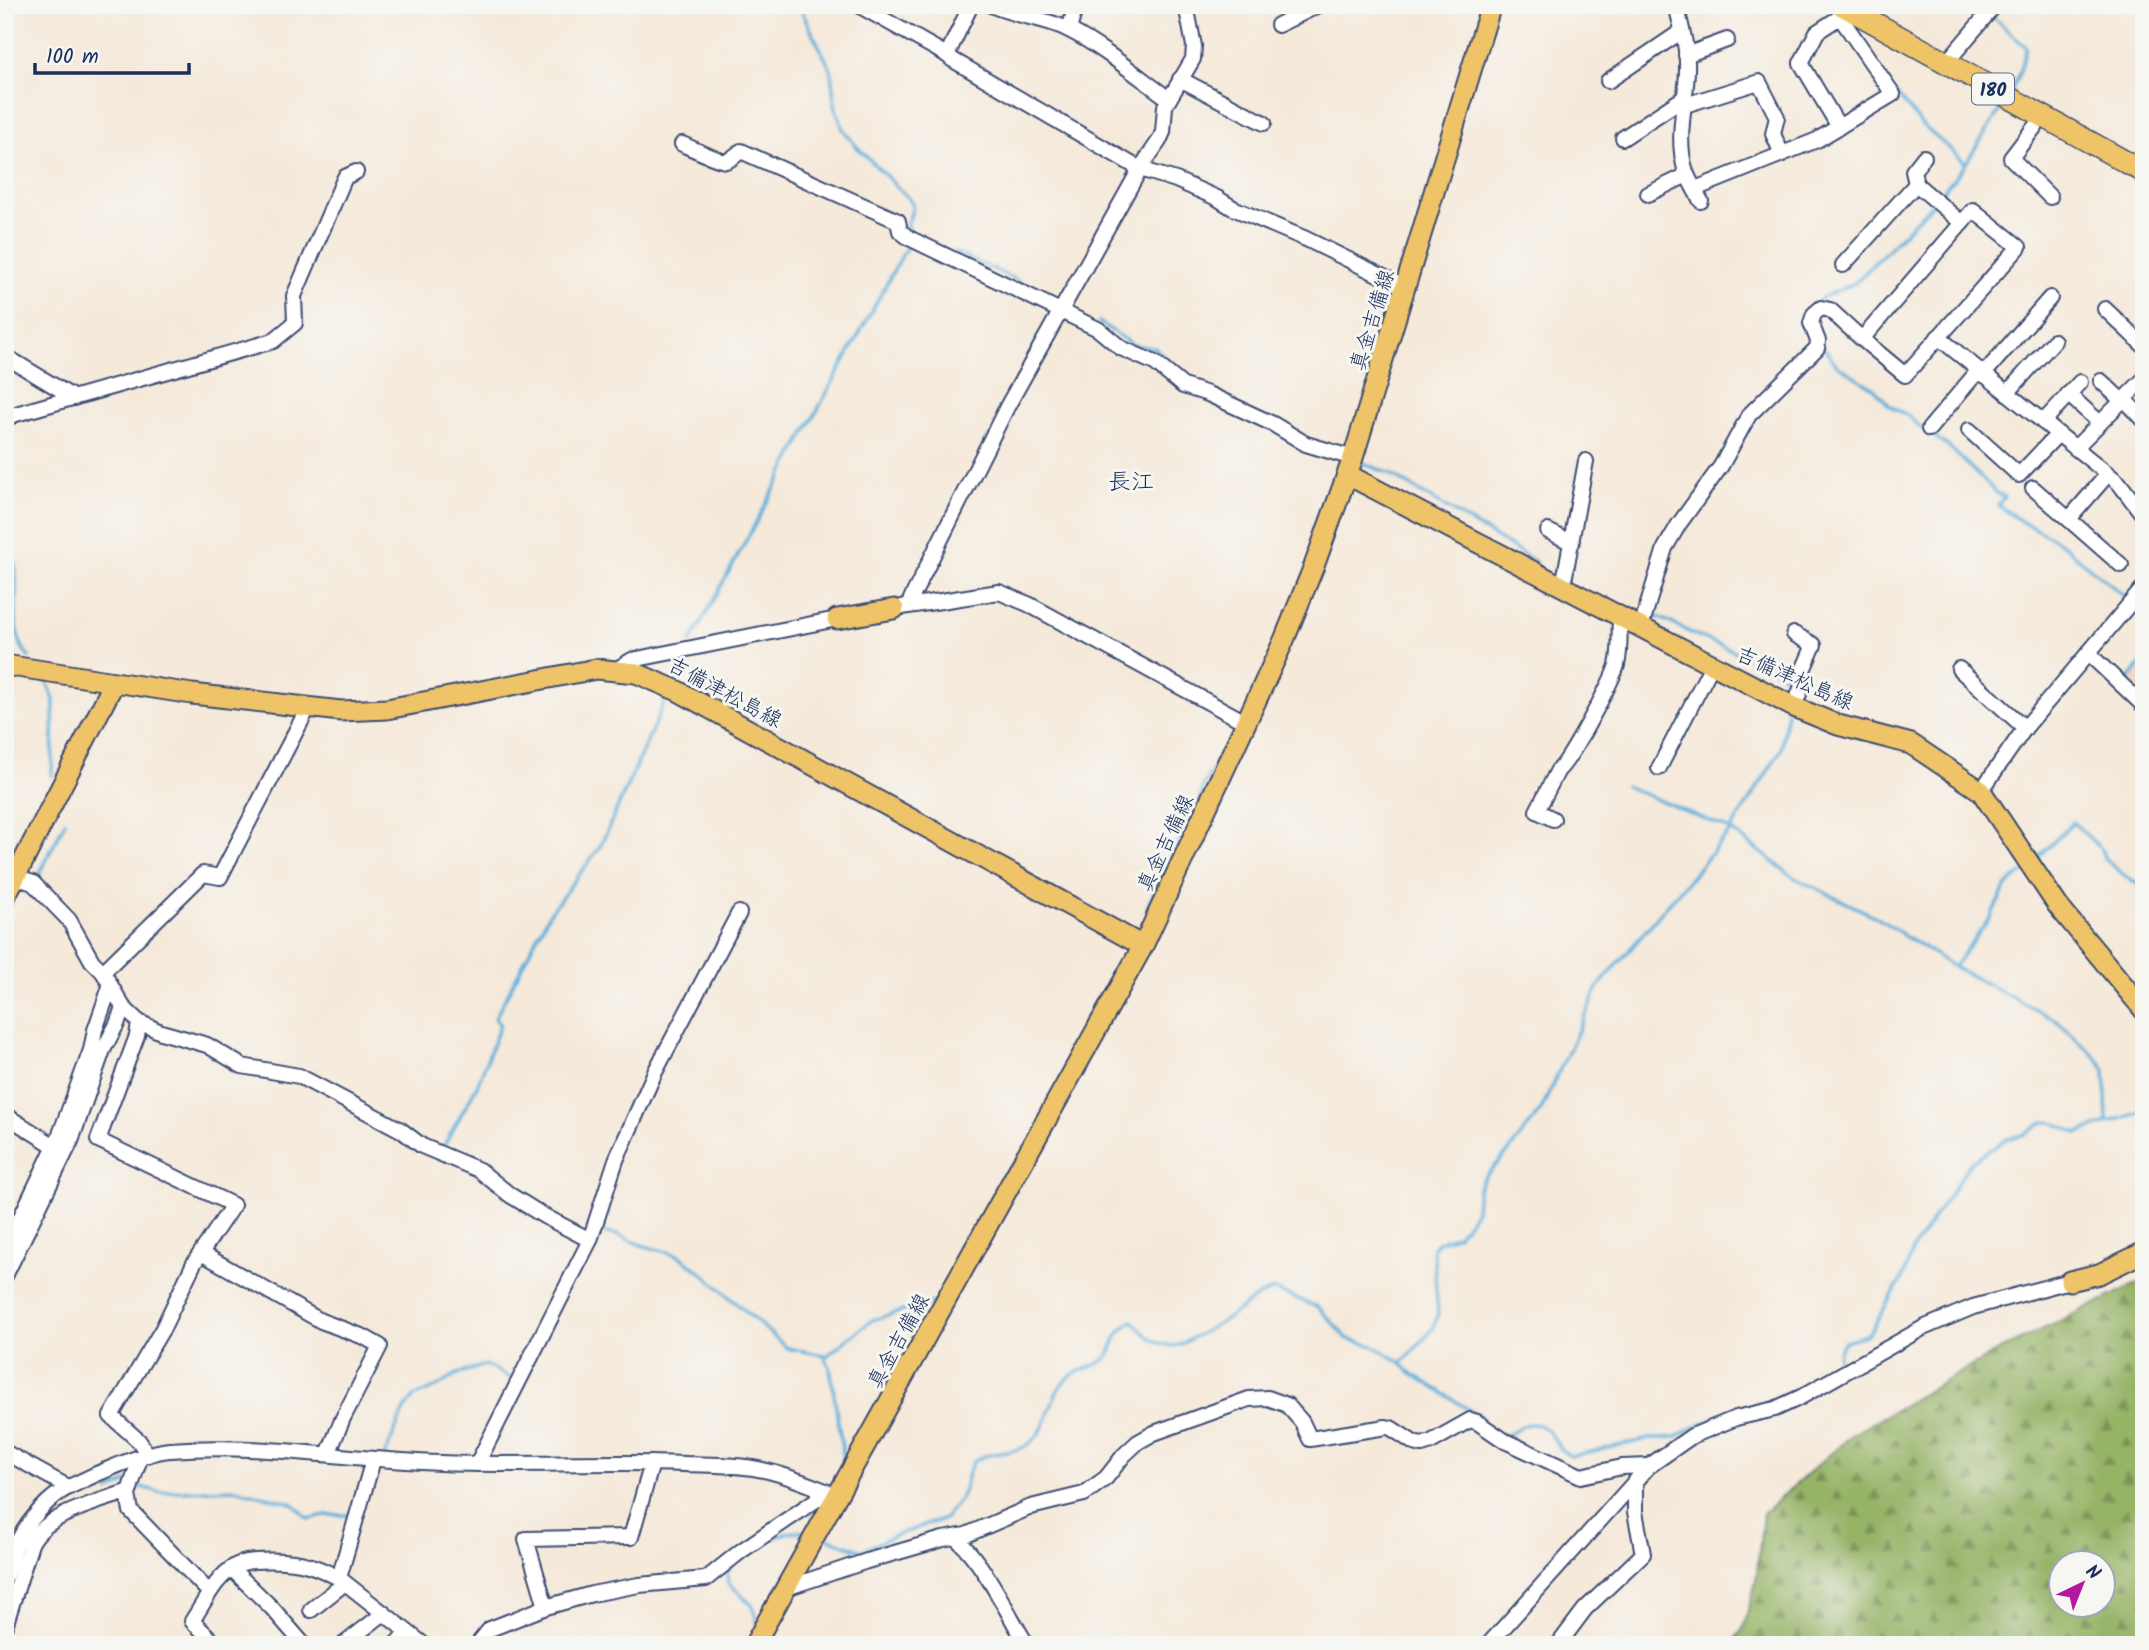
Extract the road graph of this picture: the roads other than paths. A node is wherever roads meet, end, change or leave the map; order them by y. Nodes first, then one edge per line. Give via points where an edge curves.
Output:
1 (858, 5) edge
2 (971, 5) edge
3 (991, 5) edge
4 (1076, 5) edge
5 (1186, 5) edge
6 (1319, 5) edge
7 (1491, 5) edge
8 (1676, 5) edge
9 (1995, 5) edge
10 (1842, 10) edge
11 (1278, 25) dead end
12 (1069, 30) junction
13 (1682, 31) junction
14 (1727, 40) dead end
15 (947, 55) junction
16 (1686, 55) junction
17 (1946, 63) junction
18 (1180, 79) junction
19 (1608, 82) dead end
20 (1169, 99) junction
21 (1685, 101) junction
22 (2043, 116) junction
23 (1264, 123) dead end
24 (1839, 127) junction
25 (1623, 138) dead end
26 (682, 144) dead end
27 (1782, 154) junction
28 (1924, 157) dead end
29 (1140, 169) junction
30 (356, 172) dead end
31 (2144, 172) edge
32 (1687, 175) junction
33 (1916, 184) junction
34 (1648, 194) dead end
35 (2050, 197) dead end
36 (1962, 223) junction
37 (1843, 265) dead end
38 (1406, 288) junction
39 (2050, 298) dead end
40 (2105, 309) dead end
41 (1060, 312) junction
42 (1938, 337) junction
43 (1862, 339) junction
44 (2054, 341) dead end
45 (2144, 346) edge
46 (5, 356) edge
47 (1980, 373) junction
48 (2144, 379) edge
49 (2101, 381) dead end
50 (2080, 382) dead end
51 (2007, 393) junction
52 (2068, 394) junction
53 (74, 398) junction
54 (2123, 400) junction
55 (5, 419) edge
56 (2144, 419) edge
57 (2043, 422) junction
58 (2100, 423) junction
59 (1929, 429) dead end
60 (1969, 429) dead end
61 (2058, 434) junction
62 (2075, 448) junction
63 (1586, 461) dead end
64 (1350, 467) junction
65 (2108, 474) junction
66 (2033, 488) dead end
67 (2144, 516) edge
68 (2069, 519) junction
69 (1548, 531) dead end
70 (1572, 543) junction
71 (2121, 565) dead end
72 (1563, 586) junction
73 (2144, 587) edge
74 (902, 607) junction
75 (1620, 615) junction
76 (837, 619) joint
77 (1641, 627) junction
78 (1794, 634) dead end
79 (2088, 653) junction
80 (5, 665) edge
81 (1712, 665) junction
82 (617, 669) junction
83 (1959, 669) dead end
84 (114, 682) junction
85 (2144, 706) edge
86 (1794, 707) junction
87 (308, 708) junction
88 (1245, 722) junction
89 (2025, 728) junction
90 (1659, 768) dead end
91 (1558, 770) junction
92 (1574, 778) dead end
93 (1981, 791) junction
94 (1553, 819) dead end
95 (15, 877) junction
96 (5, 897) edge
97 (739, 913) dead end
98 (1143, 946) junction
99 (105, 969) junction
100 (118, 999) junction
101 (2144, 1010) edge
102 (139, 1022) junction
103 (5, 1115) edge
104 (60, 1149) junction
105 (589, 1236) junction
106 (5, 1250) edge
107 (2144, 1252) edge
108 (201, 1254) junction
109 (5, 1276) edge
110 (2070, 1281) joint
111 (5, 1452) edge
112 (328, 1454) junction
113 (144, 1457) junction
114 (379, 1460) junction
115 (652, 1463) junction
116 (477, 1464) junction
117 (1649, 1466) junction
118 (1635, 1482) junction
119 (131, 1486) junction
120 (68, 1487) junction
121 (829, 1492) junction
122 (956, 1538) junction
123 (232, 1569) junction
124 (5, 1578) edge
125 (342, 1580) junction
126 (786, 1588) junction
127 (209, 1592) junction
128 (546, 1607) junction
129 (311, 1610) dead end
130 (384, 1613) junction
131 (5, 1626) edge
132 (407, 1632) junction
133 (217, 1645) edge
134 (304, 1645) edge
135 (343, 1645) edge
136 (395, 1645) edge
137 (424, 1645) edge
138 (477, 1645) edge
139 (754, 1645) edge
140 (1027, 1645) edge
141 (1488, 1645) edge
142 (1558, 1645) edge

1 - 15 street
2 - 15 street
3 - 12 street
4 - 12 street
5 - 18 street via 1194,53
6 - 11 street
7 - 38 main road, 真金吉備線
8 - 13 street
9 - 17 street
10 - 17 highway, 180
10 - 24 street via 1817,32 1801,64
10 - 24 street via 1893,94
12 - 20 street
13 - 16 street
13 - 19 street
14 - 16 street
15 - 29 street
16 - 21 street
17 - 22 highway, 180
18 - 20 street
18 - 23 street
20 - 29 street via 1159,141
21 - 25 street
21 - 27 street via 1759,82 1777,117 1773,134
21 - 32 street via 1680,128
22 - 31 highway, 180
22 - 35 street via 2011,158
24 - 27 street
26 - 41 street via 721,162 741,151 898,221 900,231 909,238
27 - 32 street via 1701,194
28 - 33 street via 1913,171
29 - 38 street via 1186,184
29 - 41 street
30 - 53 street via 345,177 294,296 295,323 273,341
32 - 34 street
33 - 36 street
33 - 37 street
36 - 42 street via 1973,210 2019,247
36 - 43 street
38 - 64 main road, 真金吉備線
39 - 47 street
40 - 45 street
41 - 64 street via 1155,363 1183,386 1273,424
41 - 74 street via 911,600
42 - 43 street via 1905,375
42 - 47 street
43 - 77 street via 1830,310 1821,308 1814,314 1811,323 1817,348 1749,415 1721,466 1679,524 1665,548
44 - 51 street
46 - 53 street
47 - 51 street
47 - 59 street
48 - 54 street
49 - 54 street
50 - 52 street
51 - 57 street
52 - 57 street
52 - 58 street
53 - 55 street
54 - 56 street
54 - 58 street
57 - 61 street
58 - 62 street
60 - 61 street via 2019,475
61 - 62 street
62 - 65 street
63 - 70 street
64 - 72 main road, 吉備津松島線
64 - 88 main road, 真金吉備線 via 1314,566
65 - 67 street
65 - 68 street
66 - 68 street
68 - 71 street
69 - 70 street
70 - 72 street
72 - 75 main road, 吉備津松島線
73 - 79 street
74 - 76 main road
74 - 88 street via 999,592
75 - 77 main road, 吉備津松島線
75 - 91 street via 1617,664 1576,746
76 - 82 street via 632,660
77 - 81 main road, 吉備津松島線
78 - 86 street via 1814,645
79 - 85 street
79 - 89 street
80 - 84 main road, 吉備津松島線
81 - 86 main road, 吉備津松島線
81 - 90 street
82 - 87 main road, 吉備津松島線 via 566,673 387,709
82 - 98 main road, 吉備津松島線 via 671,687
83 - 89 street
84 - 87 main road, 吉備津松島線
84 - 95 main road
86 - 93 main road, 吉備津松島線 via 1838,725 1910,744
87 - 99 street via 220,877 203,874
88 - 98 main road, 真金吉備線
89 - 93 street
91 - 92 street
91 - 94 street via 1537,811
93 - 101 main road, 吉備津松島線 via 2058,906
95 - 96 main road
95 - 99 street via 33,883 69,920 92,961
97 - 105 street via 650,1083
98 - 121 main road, 真金吉備線
99 - 100 street
100 - 102 street
100 - 104 street via 117,1024
100 - 104 street via 95,1030
102 - 105 street via 207,1045 242,1066 299,1076 401,1130 422,1146 479,1170 521,1202
102 - 108 street via 97,1140 233,1205
103 - 104 street
104 - 106 street
104 - 109 street
105 - 116 street
107 - 110 main road via 2099,1274
108 - 112 street via 321,1321 380,1346
108 - 113 street via 111,1416 139,1441
110 - 117 street via 1989,1302 1923,1328 1775,1409 1725,1421 1692,1436
111 - 120 street
112 - 113 street via 225,1448 170,1450
112 - 114 street
113 - 119 street
113 - 120 street
114 - 116 street
114 - 125 street via 357,1516
115 - 116 street
115 - 121 street via 761,1469
115 - 128 street via 631,1537 526,1539
117 - 118 street
117 - 122 street via 1581,1476 1470,1420 1422,1445 1391,1427 1310,1438 1287,1405 1259,1397 1154,1433 1138,1442 1091,1491 1031,1507
118 - 141 street
118 - 142 street via 1634,1512 1643,1554 1585,1609
119 - 127 street via 131,1511
119 - 131 street via 55,1519 37,1532
120 - 124 street via 25,1530
121 - 126 main road, 真金吉備線 via 818,1534
121 - 128 street via 706,1579 639,1585
122 - 126 street
122 - 140 street via 979,1565
123 - 125 street via 249,1561 299,1563
123 - 127 street
123 - 134 street
125 - 129 street
125 - 130 street
126 - 139 main road, 真金吉備線
127 - 133 street via 192,1620
128 - 138 street via 490,1629
130 - 132 street
130 - 135 street
132 - 136 street
132 - 137 street

